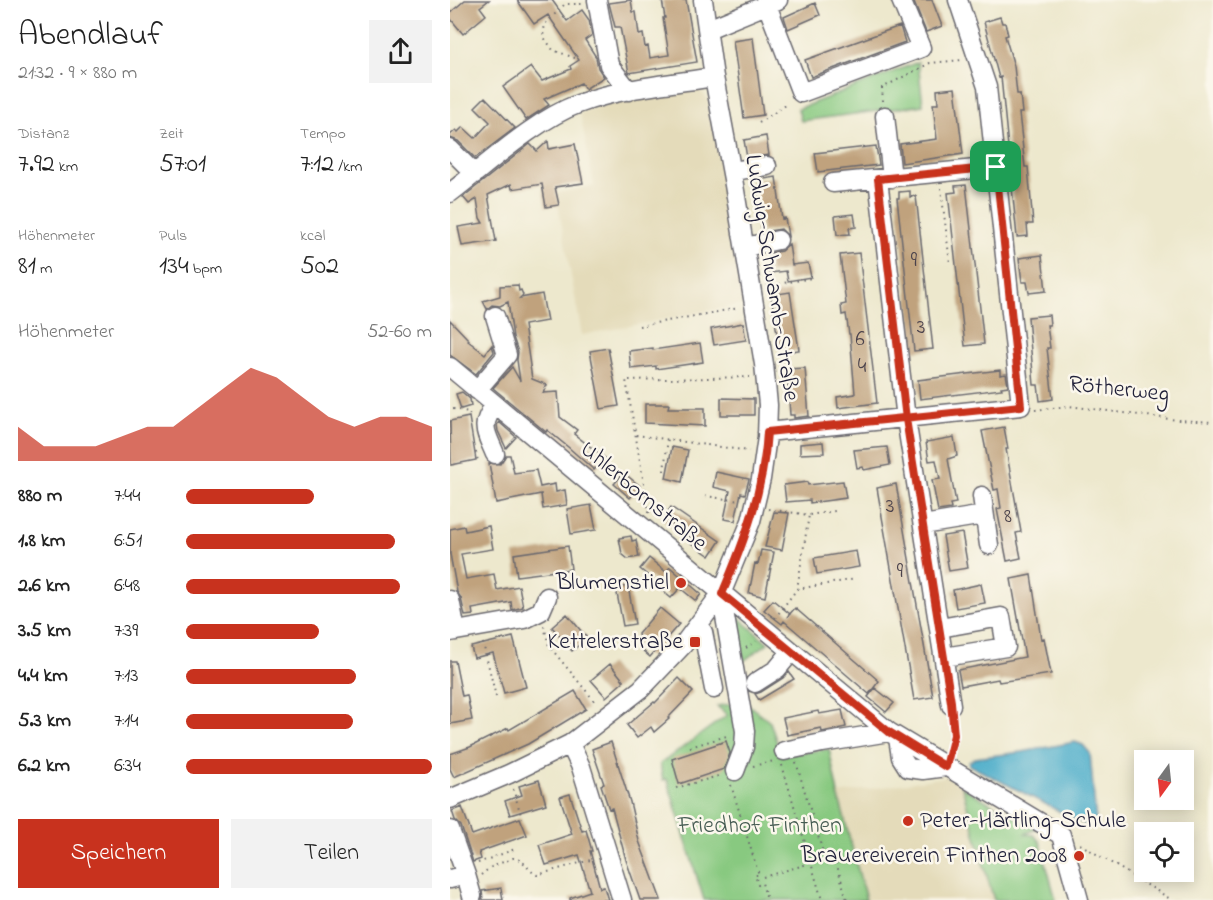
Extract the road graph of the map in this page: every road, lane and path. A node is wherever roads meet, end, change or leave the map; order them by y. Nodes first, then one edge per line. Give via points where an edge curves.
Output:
1 (562, 0) edge
2 (703, 0) edge
3 (901, 0) edge
4 (958, 0) edge
5 (598, 2) edge
6 (772, 2) edge
7 (565, 4) junction
8 (708, 29) junction
9 (575, 58) dead end
10 (979, 59) junction
11 (714, 77) junction
12 (629, 91) junction
13 (801, 93) junction
14 (885, 116) joint
15 (759, 123) dead end
16 (450, 149) edge
17 (767, 166) dead end
18 (996, 167) junction
19 (732, 171) junction
20 (940, 173) junction
21 (475, 174) junction
22 (885, 179) junction
23 (833, 183) dead end
24 (450, 193) edge
25 (778, 240) dead end
26 (745, 247) junction
27 (950, 264) dead end
28 (812, 278) dead end
29 (759, 288) dead end
30 (748, 306) dead end
31 (495, 316) dead end
32 (639, 326) dead end
33 (450, 367) edge
34 (759, 376) dead end
35 (464, 385) edge
36 (495, 405) junction
37 (1021, 406) junction
38 (906, 419) junction
39 (1213, 422) edge
40 (767, 432) junction
41 (636, 435) junction
42 (668, 438) junction
43 (758, 452) dead end
44 (495, 454) dead end
45 (664, 471) dead end
46 (705, 496) dead end
47 (982, 496) dead end
48 (748, 502) dead end
49 (762, 508) dead end
50 (836, 511) dead end
51 (649, 513) dead end
52 (809, 515) junction
53 (984, 515) junction
54 (923, 525) junction
55 (989, 544) dead end
56 (855, 579) dead end
57 (797, 589) junction
58 (722, 594) junction
59 (547, 597) dead end
60 (450, 600) edge
61 (543, 623) dead end
62 (770, 625) dead end
63 (697, 627) junction
64 (940, 628) junction
65 (453, 632) edge
66 (481, 634) dead end
67 (764, 637) dead end
68 (791, 652) junction
69 (733, 656) junction
70 (944, 657) junction
71 (754, 683) dead end
72 (714, 689) dead end
73 (497, 701) dead end
74 (951, 705) joint
75 (603, 711) dead end
76 (745, 731) junction
77 (893, 735) junction
78 (570, 744) junction
79 (690, 747) dead end
80 (788, 756) joint
81 (946, 767) junction
82 (735, 771) junction
83 (511, 781) dead end
84 (676, 788) dead end
85 (450, 799) edge
86 (522, 818) dead end
87 (450, 830) edge
88 (1061, 835) junction
89 (515, 849) dead end
90 (601, 857) dead end
91 (825, 859) junction
92 (811, 863) junction
93 (759, 874) junction
94 (462, 875) edge
95 (764, 877) junction
96 (762, 883) junction
97 (472, 896) dead end
98 (622, 900) edge
99 (767, 900) edge
100 (822, 900) edge
101 (847, 900) edge
102 (1078, 900) edge
103 (1172, 900) edge

1 - 7 path
2 - 8 street, Ludwig-Schwamb-Straße
3 - 13 street via 921,48
4 - 10 street
5 - 7 path
5 - 12 street via 609,65
6 - 8 street
6 - 13 street
7 - 9 path via 545,24 543,36 553,50
8 - 11 street, Ludwig-Schwamb-Straße
10 - 14 path via 930,63 882,88
10 - 18 street via 987,87
11 - 12 street
11 - 19 street, Ludwig-Schwamb-Straße
12 - 21 street via 560,113
13 - 15 path
14 - 22 street
16 - 21 street
17 - 19 street
18 - 20 street
18 - 37 street
19 - 26 street, Ludwig-Schwamb-Straße
20 - 22 street
20 - 27 path
21 - 24 street
22 - 23 street
22 - 38 street
25 - 26 street
26 - 40 street, Ludwig-Schwamb-Straße via 764,364
28 - 29 path
30 - 32 path
31 - 35 street via 507,355
33 - 35 street, Uhlerbornstraße
34 - 41 path via 626,380
35 - 36 street, Uhlerbornstraße
36 - 44 street via 485,427
36 - 58 street, Uhlerbornstraße
37 - 38 street
37 - 39 path, Rötherweg via 1031,410 1069,406
38 - 40 street
38 - 54 street
40 - 58 street, Ludwig-Schwamb-Straße via 755,505
41 - 42 path
41 - 51 path
42 - 43 path
42 - 45 path
46 - 48 path
47 - 53 street
49 - 52 path
50 - 52 path
52 - 57 path
53 - 54 street
53 - 55 street
54 - 64 street
56 - 57 path
57 - 62 path
58 - 63 street
58 - 68 street, Uhlerbornstraße
58 - 69 street
59 - 65 street via 541,611 525,619
60 - 65 street
61 - 75 path via 549,646
63 - 72 street via 703,632
63 - 78 street via 641,689
64 - 70 street
64 - 70 street via 1001,617 1006,647
66 - 73 path
67 - 69 path
68 - 71 street via 777,669
68 - 77 street, Uhlerbornstraße
69 - 76 street
70 - 74 street
74 - 81 path via 954,735
76 - 79 path
76 - 82 street
77 - 80 street
77 - 81 street, Uhlerbornstraße
78 - 85 street
78 - 98 street via 581,767
80 - 91 path via 799,767
81 - 88 street, Uhlerbornstraße
82 - 84 path
82 - 92 path via 780,759
82 - 93 path via 730,786
83 - 86 path
87 - 94 street
88 - 102 street
88 - 103 path
89 - 94 path
90 - 94 path via 539,875 513,858 479,876
91 - 92 path
91 - 101 path via 836,862
92 - 95 path
92 - 100 path
93 - 95 path
93 - 96 path via 755,875 758,885
94 - 97 street
95 - 96 path
96 - 99 path

